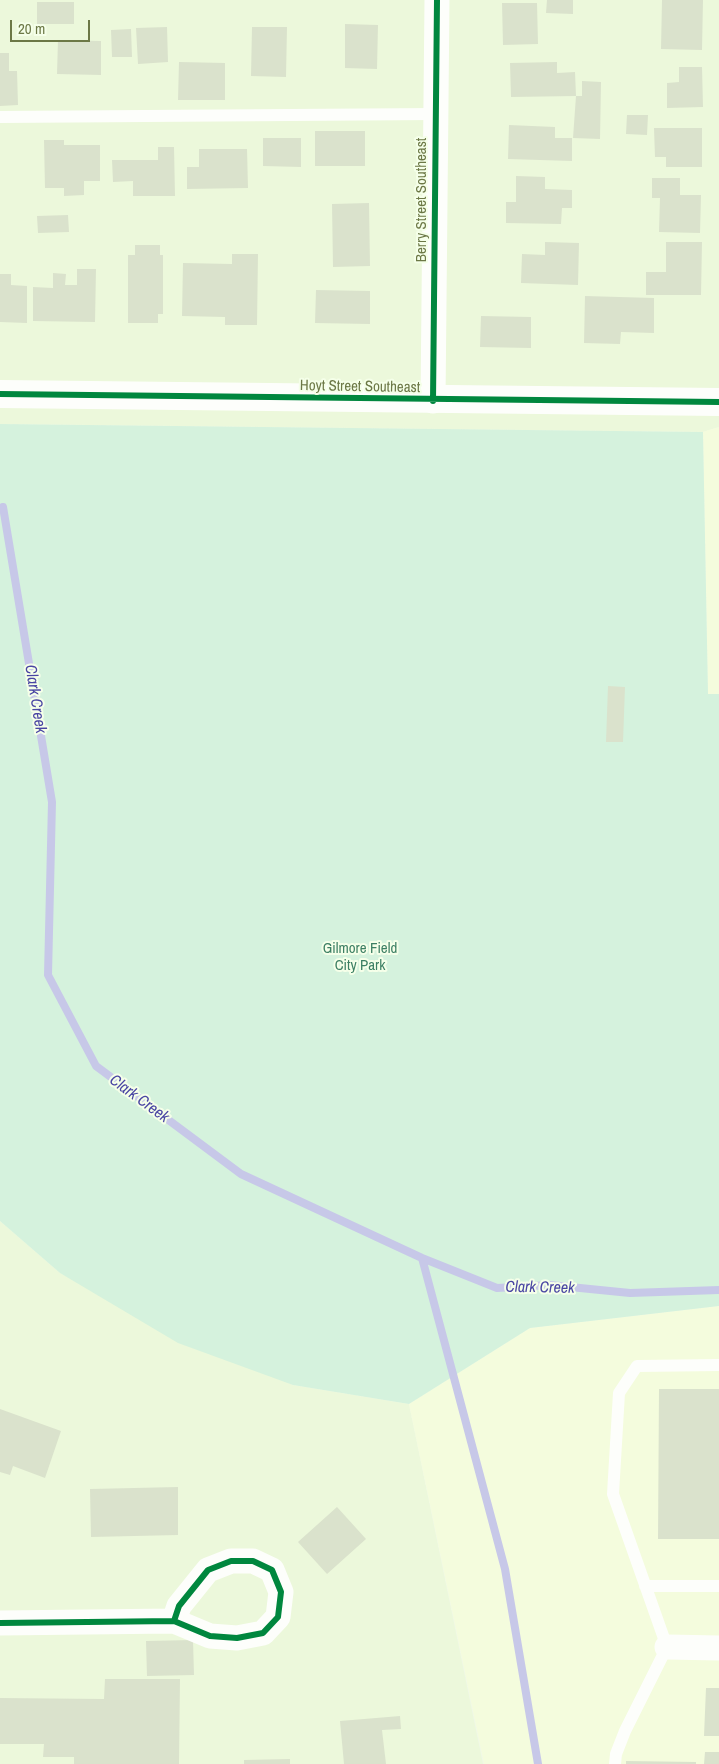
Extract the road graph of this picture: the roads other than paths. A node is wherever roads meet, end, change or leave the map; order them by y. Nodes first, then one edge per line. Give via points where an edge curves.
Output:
1 (437, 0) edge
2 (436, 114) junction
3 (0, 117) edge
4 (0, 394) edge
5 (433, 400) junction
6 (719, 406) edge
7 (719, 1366) edge
8 (644, 1586) junction
9 (719, 1586) edge
10 (174, 1621) dead end
11 (0, 1623) edge
12 (667, 1647) junction
13 (719, 1648) edge
14 (615, 1764) edge

1 - 2 street, Berry Street Southeast
2 - 3 lane
2 - 5 street, Berry Street Southeast
4 - 5 street, Hoyt Street Southeast
5 - 6 street, Hoyt Street Southeast
7 - 8 lane via 637,1366 619,1394 613,1494
8 - 9 lane
8 - 12 lane
10 - 11 street
12 - 13 street
12 - 14 lane via 625,1731

